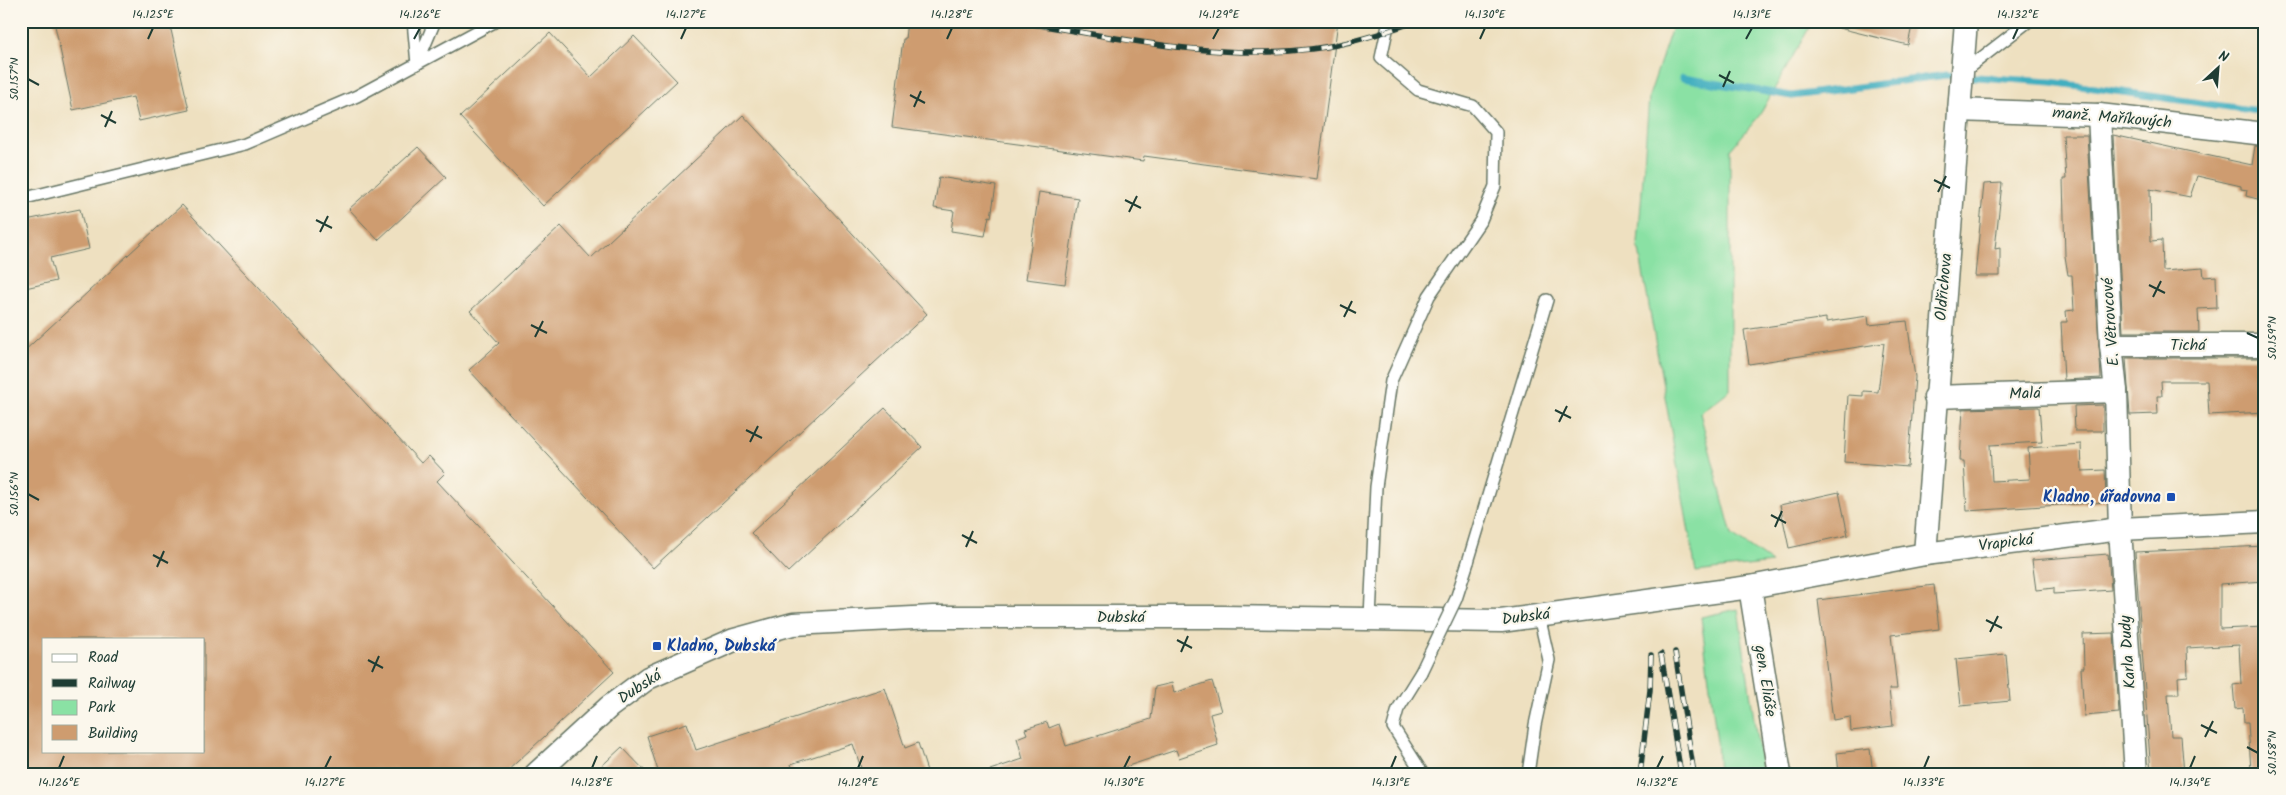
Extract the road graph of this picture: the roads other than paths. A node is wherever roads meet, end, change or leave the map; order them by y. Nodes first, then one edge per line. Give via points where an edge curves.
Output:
1 (413, 21) edge
2 (435, 21) edge
3 (496, 21) edge
4 (1389, 21) edge
5 (1966, 21) edge
6 (2029, 21) edge
7 (417, 64) junction
8 (1962, 73) junction
9 (1959, 110) junction
10 (2099, 115) junction
11 (2265, 134) edge
12 (21, 199) edge
13 (1547, 300) dead end
14 (2111, 345) junction
15 (2265, 345) edge
16 (2116, 390) junction
17 (1935, 397) junction
18 (2265, 522) edge
19 (2120, 529) junction
20 (1924, 554) junction
21 (1750, 588) junction
22 (1539, 616) junction
23 (1370, 618) junction
24 (536, 774) edge
25 (1423, 774) edge
26 (1528, 774) edge
27 (1780, 774) edge
28 (2136, 774) edge

1 - 7 lane
2 - 7 lane
3 - 7 lane
4 - 23 lane via 1381,58 1418,90 1473,106 1496,132 1495,186 1481,220 1429,296 1391,381 1376,487
5 - 8 street, Oldřichova
6 - 8 lane
7 - 12 lane via 357,96 245,144
8 - 9 street, Oldřichova
9 - 10 street, manž. Maříkových
9 - 17 street, Oldřichova
10 - 11 street, manž. Maříkových
10 - 14 street, E. Větrovcové
13 - 25 lane, bridge via 1456,599 1421,672 1398,710 1393,727
14 - 15 street, Tichá
14 - 16 street, E. Větrovcové
16 - 17 street, Malá
16 - 19 street, E. Větrovcové
17 - 20 street, Oldřichova
18 - 19 street, Vrapická
19 - 20 street, Vrapická
19 - 28 street, Karla Dudy
20 - 21 street, Vrapická
21 - 22 street, Dubská
21 - 27 street, gen. Eliáše
22 - 23 street, Dubská via 1502,621
22 - 26 lane via 1549,660
23 - 24 street, Dubská via 933,617 793,624 734,640 648,678 609,707

